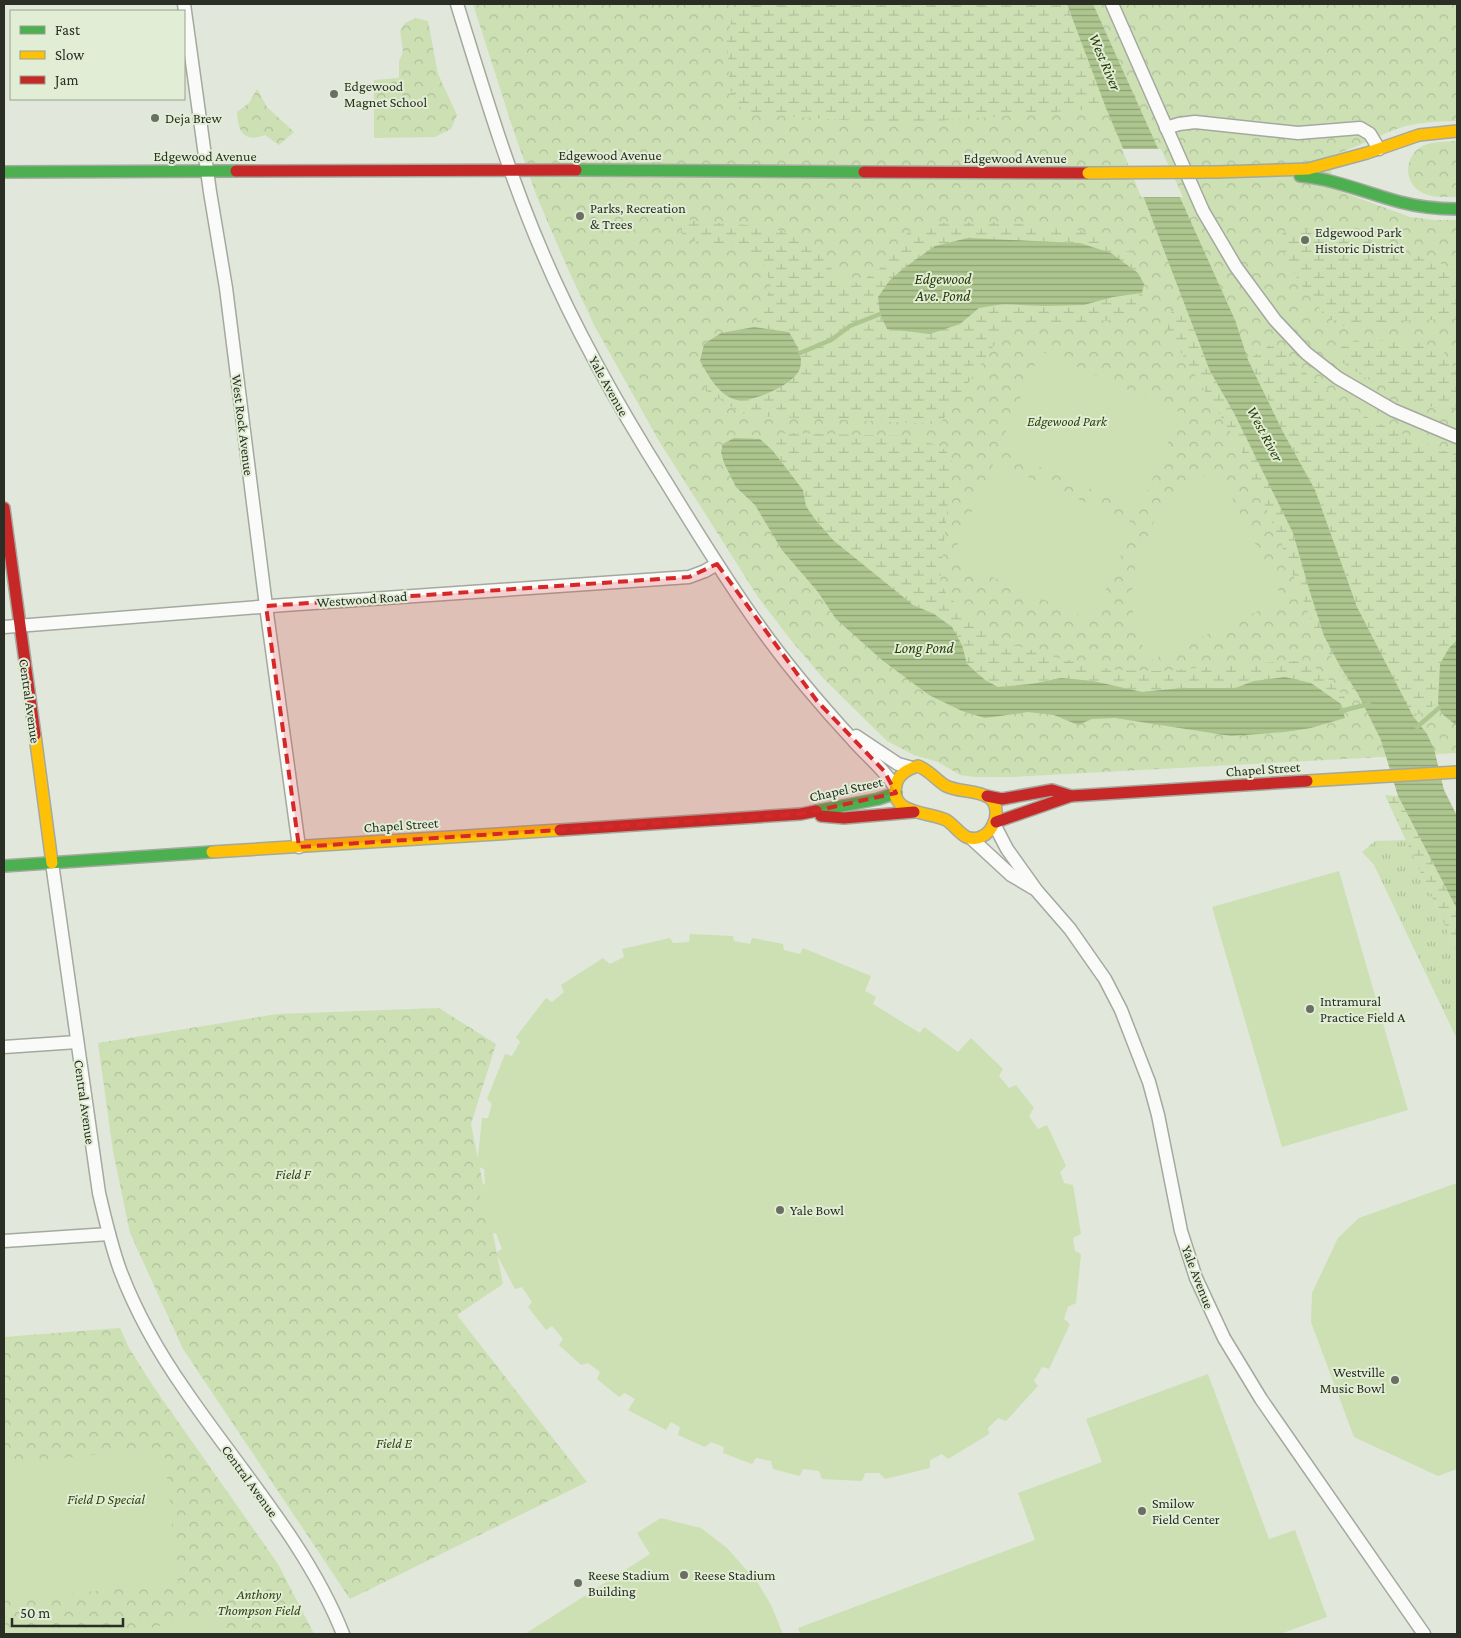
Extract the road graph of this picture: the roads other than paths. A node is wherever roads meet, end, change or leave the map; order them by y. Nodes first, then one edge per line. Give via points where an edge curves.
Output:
1 (457, 4) edge
2 (1112, 4) edge
3 (185, 11) edge
4 (1166, 128) junction
5 (1457, 131) edge
6 (1379, 149) junction
7 (510, 169) junction
8 (207, 171) junction
9 (4, 172) edge
10 (1217, 172) junction
11 (1457, 209) edge
12 (1457, 437) edge
13 (4, 508) edge
14 (717, 564) junction
15 (266, 606) junction
16 (20, 626) junction
17 (4, 627) edge
18 (841, 726) junction
19 (909, 767) junction
20 (1457, 772) edge
21 (896, 790) junction
22 (987, 796) junction
23 (1071, 796) junction
24 (914, 812) junction
25 (801, 814) junction
26 (995, 823) junction
27 (972, 839) junction
28 (299, 847) junction
29 (52, 863) junction
30 (4, 866) edge
31 (1037, 891) junction
32 (77, 1042) junction
33 (4, 1047) edge
34 (109, 1234) junction
35 (4, 1241) edge
36 (342, 1634) edge
37 (1424, 1634) edge

1 - 7 street, Yale Avenue
2 - 4 street
3 - 8 street, West Rock Avenue
4 - 6 street via 1195,122 1298,133 1360,128 1370,134
4 - 12 street via 1218,238 1257,297 1292,340 1364,394
5 - 6 street, Edgewood Avenue via 1419,135
6 - 10 street, Edgewood Avenue via 1308,169
7 - 8 street, Edgewood Avenue
7 - 10 street, Edgewood Avenue, bridge
7 - 14 street, Yale Avenue via 543,254 601,374
8 - 9 street, Edgewood Avenue
8 - 15 street, West Rock Avenue via 226,288
10 - 11 street, Edgewood Avenue via 1324,178 1399,202
13 - 16 street, Central Avenue
14 - 15 street, Westwood Road via 689,577
14 - 18 street, Yale Avenue via 751,615 817,701
15 - 16 street, Westwood Road
15 - 28 street, West Rock Avenue
16 - 17 street, Westwood Road
16 - 29 street, Central Avenue
18 - 19 street, Yale Avenue via 898,764
18 - 21 street, Yale Avenue via 884,771
19 - 21 street via 897,778
19 - 22 street, Chapel Street via 927,769 947,786
20 - 23 street, Chapel Street
21 - 24 street via 900,802
21 - 25 street, Chapel Street via 878,799
22 - 23 street, Chapel Street via 1002,799 1052,790
22 - 26 street via 997,814
23 - 26 street, Chapel Street
24 - 25 street, Chapel Street via 844,818
24 - 27 street, Chapel Street via 949,822
25 - 28 street, Chapel Street
26 - 27 street, Chapel Street via 982,836
26 - 31 street, Yale Avenue via 1007,850
27 - 31 street, Yale Avenue via 1011,875
28 - 29 street, Chapel Street
29 - 30 street, Chapel Street
29 - 32 street, Central Avenue
31 - 37 street, Yale Avenue via 1076,937 1105,979 1133,1038 1158,1116 1181,1231 1196,1278 1224,1338 1261,1398
32 - 33 street
32 - 34 street, Central Avenue via 99,1193
34 - 35 street
34 - 36 street, Central Avenue via 120,1270 154,1341 184,1390 289,1534 320,1586

